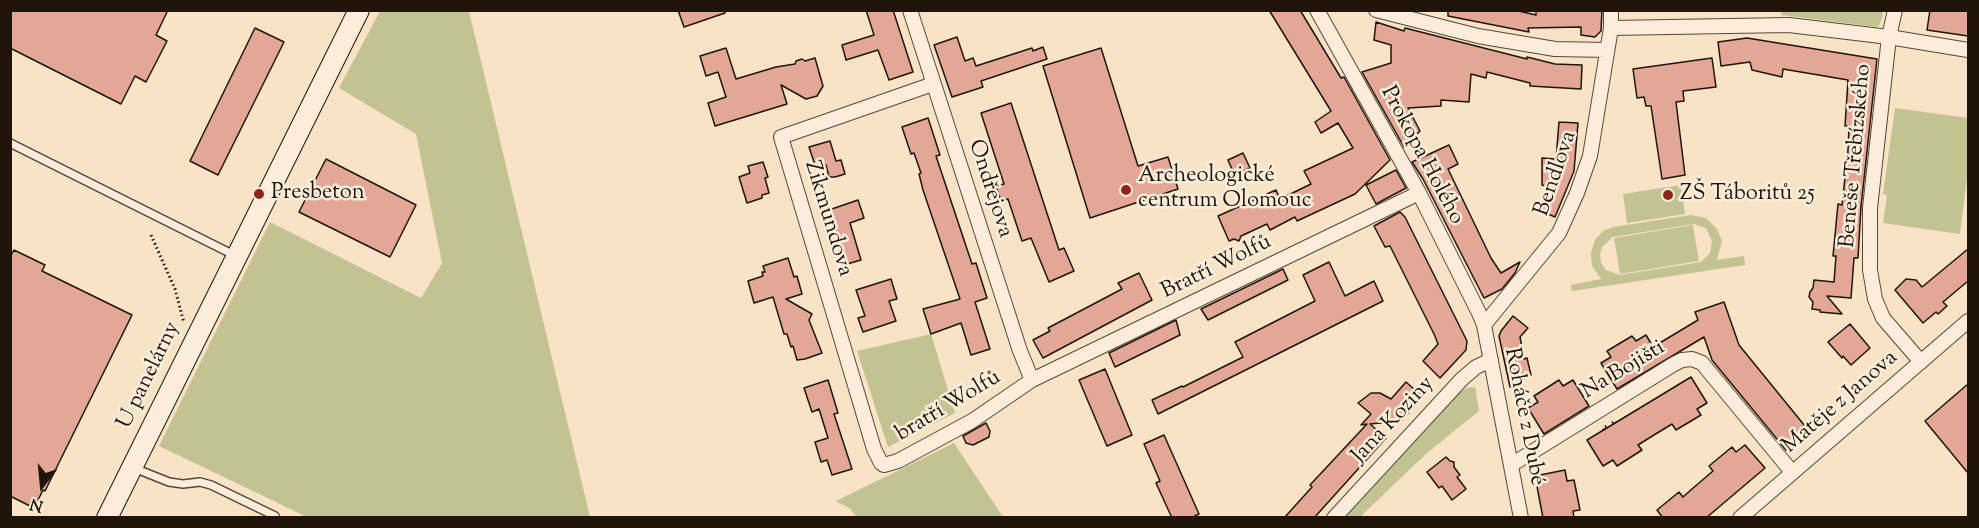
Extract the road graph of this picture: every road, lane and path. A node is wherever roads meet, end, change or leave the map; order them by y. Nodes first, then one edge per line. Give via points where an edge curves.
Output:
1 (359, 10) edge
2 (910, 10) edge
3 (1317, 10) edge
4 (1376, 10) edge
5 (1611, 10) edge
6 (1895, 10) edge
7 (1611, 28) junction
8 (1889, 37) junction
9 (1607, 50) junction
10 (1968, 50) edge
11 (933, 84) junction
12 (10, 143) edge
13 (1419, 193) junction
14 (151, 235) dead end
15 (237, 256) junction
16 (1968, 321) edge
17 (1484, 325) junction
18 (191, 348) junction
19 (1491, 360) junction
20 (1921, 362) junction
21 (1032, 380) junction
22 (885, 465) joint
23 (1511, 465) junction
24 (132, 467) junction
25 (1792, 472) junction
26 (275, 516) edge
27 (107, 518) edge
28 (1334, 518) edge
29 (1521, 518) edge
30 (1740, 518) edge

1 - 15 street, U panelárny
2 - 11 street, Ondřejova
3 - 13 street, Prokopa Holého
4 - 9 street via 1478,36 1544,47
5 - 7 street, Bendlova
6 - 8 street, Beneše Třebízského
7 - 8 street via 1789,25
7 - 9 street, Bendlova
8 - 10 street
8 - 20 street, Beneše Třebízského via 1870,208 1870,270 1883,318
9 - 17 street, Bendlova via 1590,156 1577,193 1559,232
11 - 21 street, Ondřejova
11 - 22 street, Zikmundova via 781,137 874,449
12 - 15 lane
13 - 17 street, Prokopa Holého
13 - 21 street, Bratří Wolfů
14 - 18 path via 175,289
15 - 18 street, U panelárny
16 - 20 street, Matěje z Janova
17 - 19 street, Roháče z Dubé
18 - 24 street, U panelárny
19 - 23 street, Roháče z Dubé
19 - 28 street, Jana Koziny via 1461,379
20 - 25 street, Matěje z Janova
21 - 22 street, bratří Wolfů via 972,421
23 - 25 street, Na Bojišti via 1674,364 1692,359 1702,363
23 - 29 street, Roháče z Dubé
24 - 26 lane via 169,482 211,485
24 - 27 street, U panelárny
25 - 30 street, Matěje z Janova

